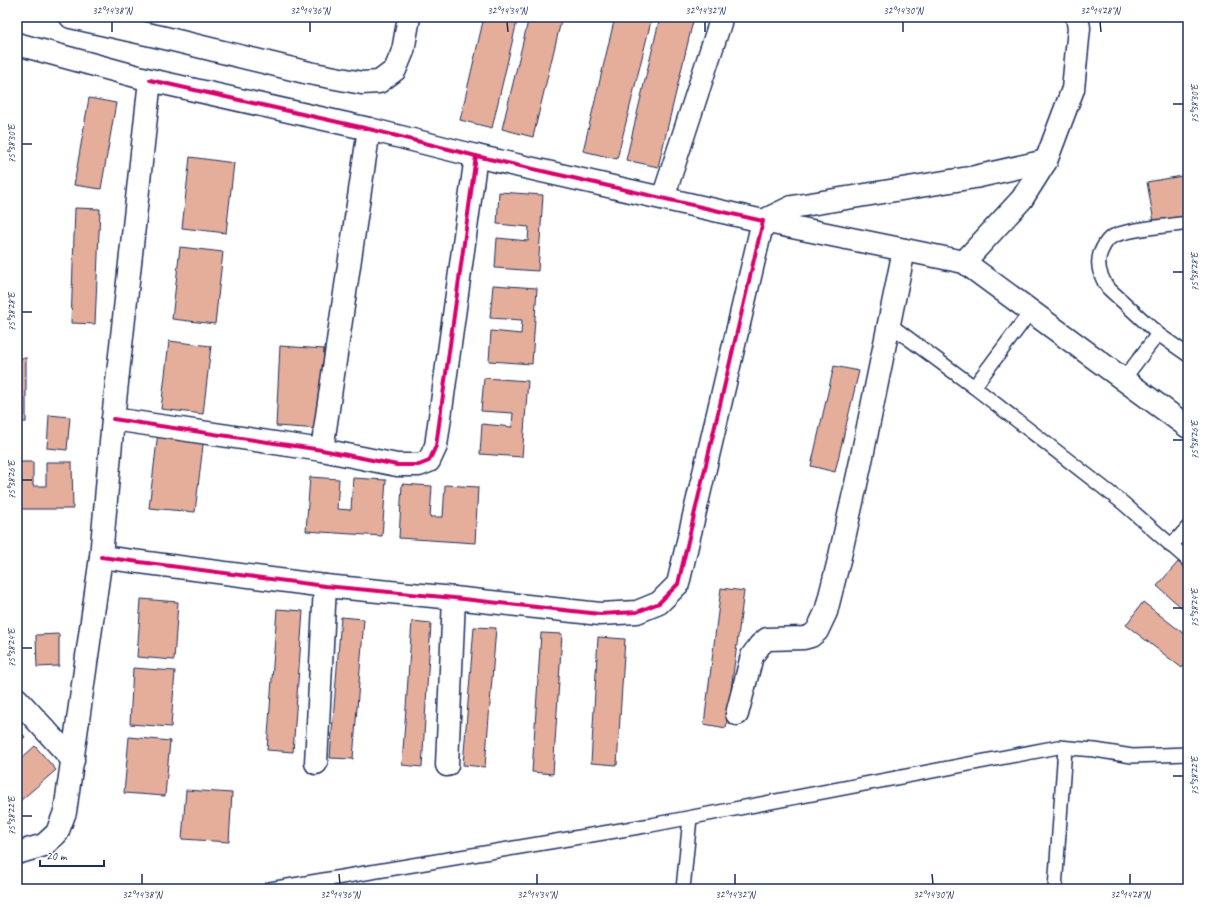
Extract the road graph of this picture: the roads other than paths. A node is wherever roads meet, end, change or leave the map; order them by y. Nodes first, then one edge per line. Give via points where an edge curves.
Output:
1 (71, 17) edge
2 (409, 17) edge
3 (721, 17) edge
4 (1077, 17) edge
5 (17, 44) edge
6 (150, 80) junction
7 (369, 128) junction
8 (476, 156) junction
9 (1046, 161) junction
10 (663, 198) junction
11 (763, 221) junction
12 (1188, 223) edge
13 (904, 250) junction
14 (964, 262) junction
15 (1031, 311) junction
16 (889, 324) junction
17 (1158, 334) junction
18 (1188, 355) edge
19 (1123, 380) junction
20 (974, 386) junction
21 (113, 419) junction
22 (1188, 427) edge
23 (322, 450) junction
24 (1188, 527) edge
25 (1171, 546) junction
26 (101, 557) junction
27 (1188, 560) edge
28 (325, 586) junction
29 (454, 598) junction
30 (17, 699) edge
31 (737, 714) dead end
32 (1065, 748) junction
33 (1188, 754) edge
34 (72, 760) junction
35 (316, 763) dead end
36 (447, 765) dead end
37 (690, 818) junction
38 (17, 853) edge
39 (270, 889) edge
40 (683, 889) edge
41 (1055, 889) edge

1 - 2 street via 309,74 362,83 379,82 395,70 403,51
3 - 10 street
4 - 9 street via 1073,89
5 - 6 street
6 - 7 street
6 - 21 street
7 - 8 street
7 - 23 street
8 - 10 street
8 - 23 street via 436,446 429,461 419,466 397,465
9 - 11 street via 975,177 792,207
9 - 14 street via 1022,199
10 - 11 street
11 - 13 street
11 - 29 street via 678,584 659,603 637,612 600,614
12 - 17 lane via 1123,232 1109,238 1099,256 1098,268 1108,288
13 - 14 street
13 - 16 street
14 - 15 street
15 - 19 street
15 - 20 lane
16 - 20 lane
16 - 31 street via 826,612 817,631 811,636 767,639 760,645 752,656
17 - 18 lane
17 - 19 lane
19 - 22 street
20 - 25 lane via 1123,503
21 - 23 street
21 - 26 street
24 - 25 lane
25 - 27 lane
26 - 28 street
26 - 34 street
28 - 29 street
28 - 35 street
29 - 36 street
30 - 34 street
32 - 33 lane via 1132,756
32 - 37 lane via 1017,754
32 - 41 lane
34 - 38 street via 65,812 57,833 44,845
37 - 39 lane
37 - 40 lane

